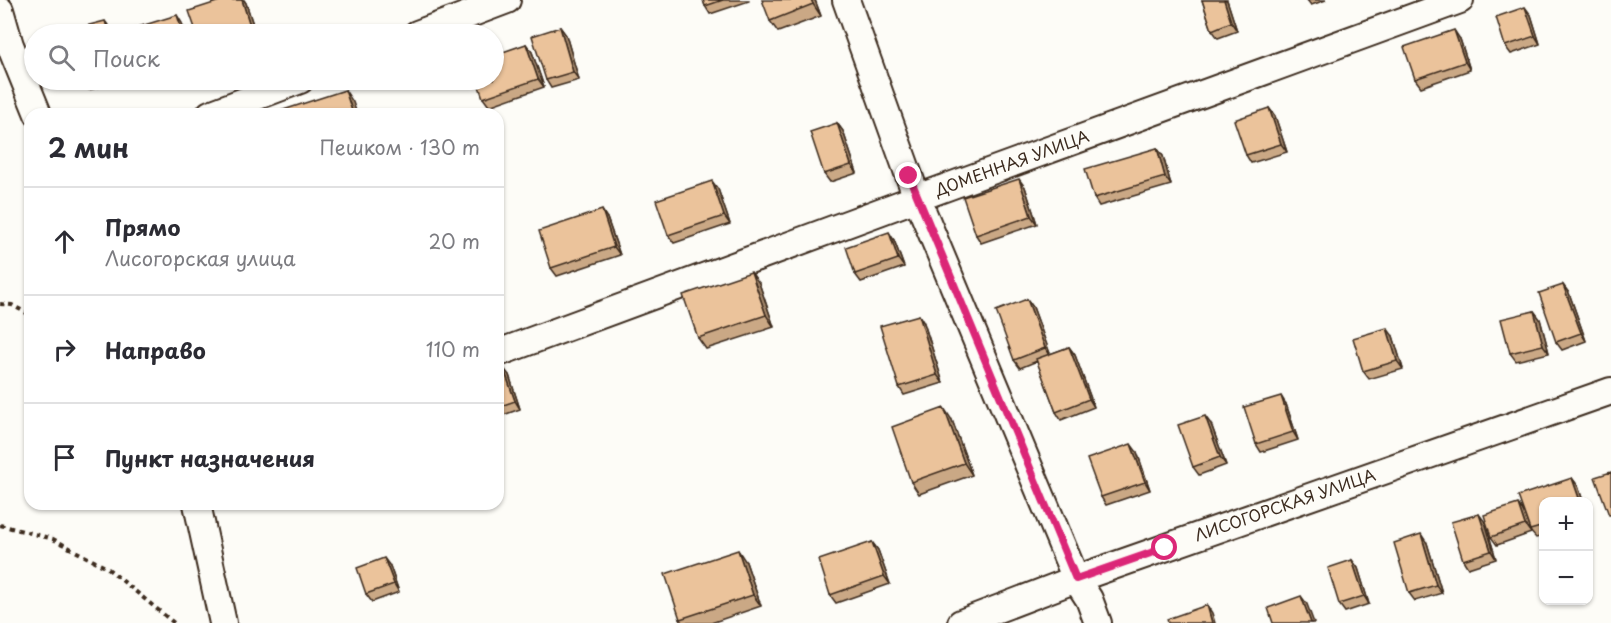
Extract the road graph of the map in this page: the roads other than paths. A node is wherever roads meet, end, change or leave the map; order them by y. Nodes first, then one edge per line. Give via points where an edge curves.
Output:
1 (507, 0) edge
2 (846, 0) edge
3 (1460, 0) edge
4 (0, 10) edge
5 (443, 24) edge
6 (24, 80) edge
7 (28, 90) edge
8 (274, 90) edge
9 (36, 108) edge
10 (226, 108) edge
11 (917, 198) junction
12 (504, 351) edge
13 (1611, 391) edge
14 (198, 510) edge
15 (1076, 579) junction
16 (223, 623) edge
17 (961, 623) edge
18 (1098, 623) edge

1 - 5 street
2 - 11 street
3 - 11 street, ДОМЕННАЯ УЛИЦА
4 - 6 street
7 - 9 street
8 - 10 street
11 - 12 street, ДОМЕННАЯ УЛИЦА
11 - 15 street
13 - 15 street, ЛИСОГОРСКАЯ УЛИЦА
14 - 16 street
15 - 17 street, ЛИСОГОРСКАЯ УЛИЦА
15 - 18 street

